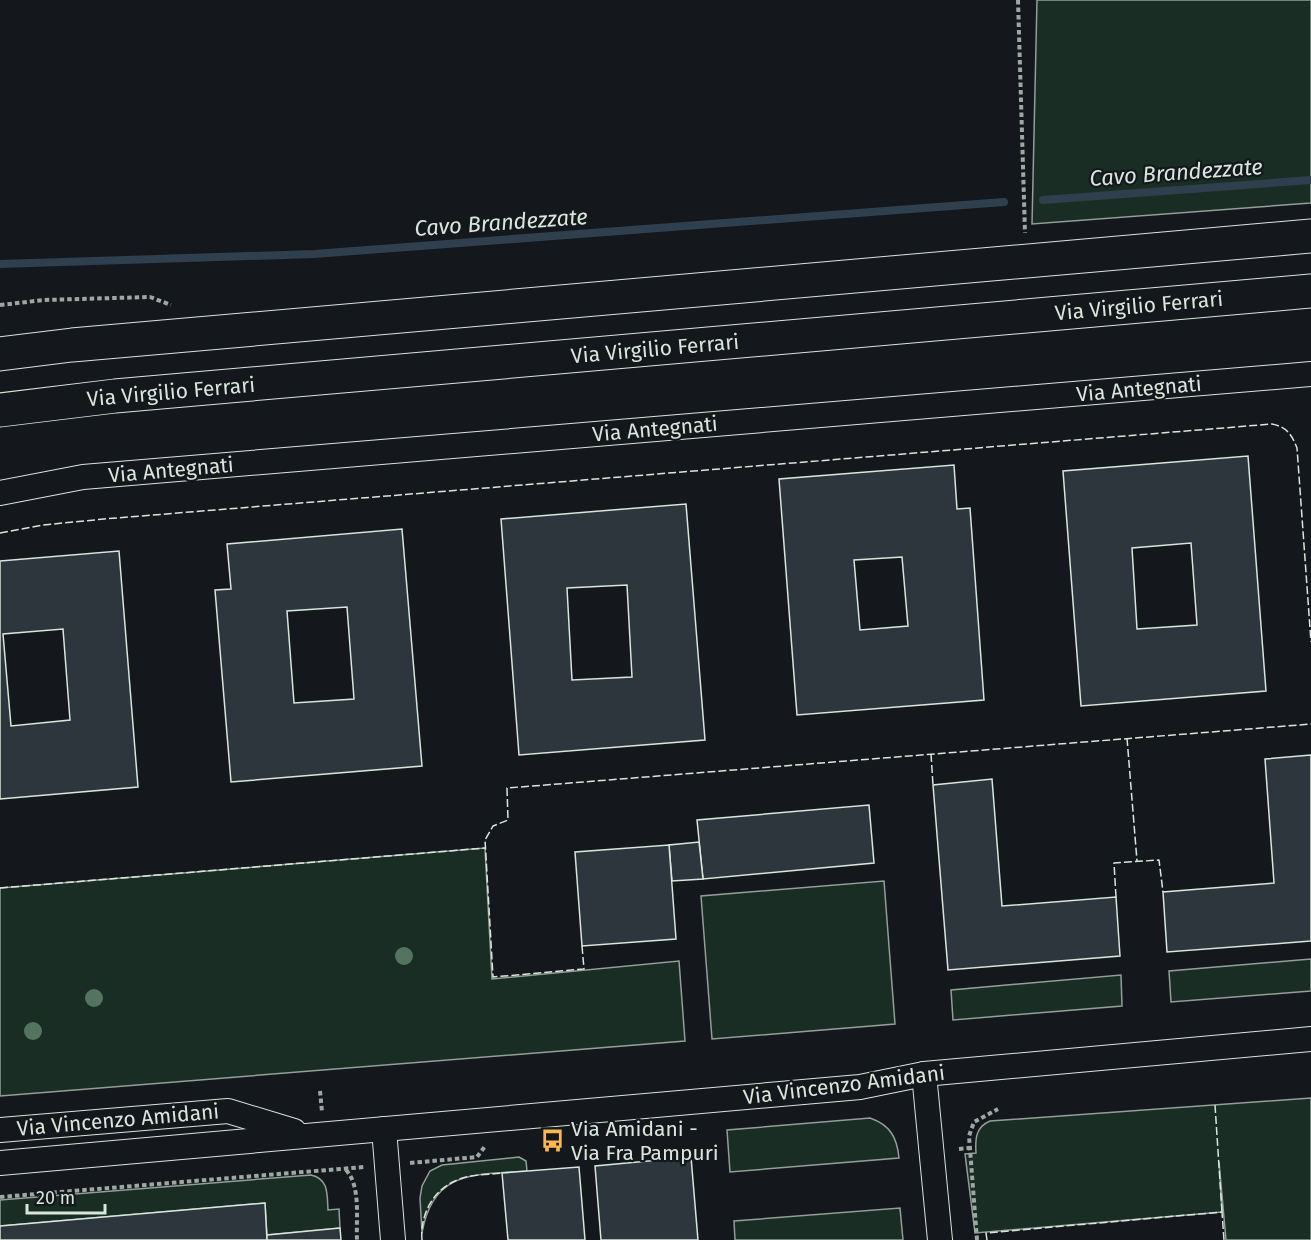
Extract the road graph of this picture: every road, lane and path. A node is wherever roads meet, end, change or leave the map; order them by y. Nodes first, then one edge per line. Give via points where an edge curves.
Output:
1 (1018, 0) edge
2 (1311, 236) edge
3 (1026, 260) junction
4 (1311, 291) edge
5 (0, 305) edge
6 (210, 333) junction
7 (0, 354) edge
8 (1311, 374) edge
9 (0, 410) edge
10 (0, 493) edge
11 (1311, 1039) edge
12 (924, 1074) junction
13 (998, 1109) dead end
14 (503, 1119) junction
15 (384, 1129) junction
16 (0, 1130) edge
17 (304, 1135) junction
18 (969, 1148) junction
19 (959, 1149) dead end
20 (417, 1162) dead end
21 (0, 1163) edge
22 (363, 1167) dead end
23 (345, 1169) junction
24 (0, 1197) edge
25 (357, 1240) edge
26 (393, 1240) edge
27 (940, 1240) edge
28 (977, 1240) edge

1 - 3 path
2 - 3 main road
3 - 6 main road
4 - 9 main road, Via Virgilio Ferrari via 115,396
5 - 6 path via 150,297 181,309
6 - 7 main road
8 - 10 street, Via Antegnati via 83,477
11 - 12 street, Via Vincenzo Amidani
12 - 14 street, Via Vincenzo Amidani via 860,1087
12 - 27 street
13 - 18 path via 974,1122
14 - 15 street, Via Vincenzo Amidani
14 - 20 path via 477,1157
15 - 17 street, Via Vincenzo Amidani
15 - 26 street
16 - 17 street, Via Vincenzo Amidani via 228,1111
17 - 21 street, Via Vincenzo Amidani
18 - 19 path
18 - 28 path
22 - 23 path
23 - 24 path
23 - 25 path via 355,1187

